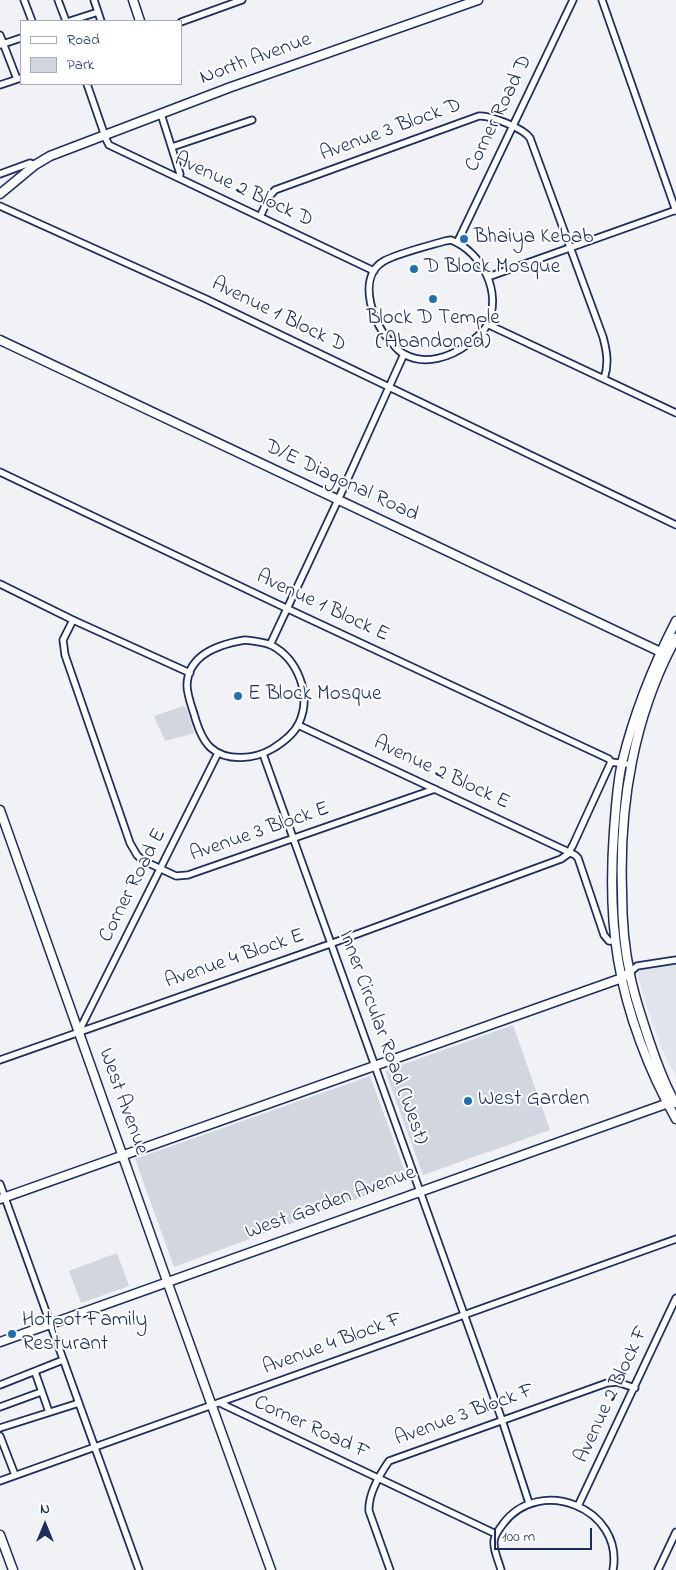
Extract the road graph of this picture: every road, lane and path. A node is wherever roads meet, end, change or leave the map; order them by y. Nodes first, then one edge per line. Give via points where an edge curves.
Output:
1 (24, 0) edge
2 (58, 0) edge
3 (94, 0) edge
4 (133, 0) edge
5 (242, 0) edge
6 (478, 0) edge
7 (573, 0) edge
8 (602, 0) edge
9 (98, 12) junction
10 (32, 20) edge
11 (66, 20) edge
12 (73, 20) edge
13 (101, 20) edge
14 (140, 20) edge
15 (182, 22) edge
16 (0, 35) edge
17 (20, 38) edge
18 (2, 45) edge
19 (19, 78) edge
20 (0, 85) edge
21 (87, 85) edge
22 (161, 114) junction
23 (252, 120) dead end
24 (512, 126) junction
25 (104, 135) junction
26 (172, 147) junction
27 (35, 165) junction
28 (0, 174) edge
29 (179, 178) junction
30 (0, 194) edge
31 (0, 206) edge
32 (676, 210) edge
33 (260, 217) junction
34 (457, 242) junction
35 (571, 246) junction
36 (374, 270) junction
37 (488, 277) junction
38 (487, 324) junction
39 (0, 340) edge
40 (404, 354) junction
41 (604, 379) junction
42 (388, 388) junction
43 (676, 413) edge
44 (0, 472) edge
45 (338, 500) junction
46 (676, 525) edge
47 (0, 584) edge
48 (288, 609) junction
49 (73, 620) junction
50 (676, 621) edge
51 (676, 638) edge
52 (270, 645) junction
53 (664, 653) junction
54 (190, 673) junction
55 (298, 725) junction
56 (218, 753) junction
57 (263, 754) junction
58 (611, 762) junction
59 (622, 763) junction
60 (631, 764) junction
61 (435, 790) junction
62 (0, 810) edge
63 (294, 839) junction
64 (570, 852) junction
65 (161, 868) junction
66 (616, 941) junction
67 (330, 944) junction
68 (676, 960) edge
69 (629, 973) junction
70 (622, 978) junction
71 (78, 1033) junction
72 (0, 1060) edge
73 (375, 1065) junction
74 (672, 1103) edge
75 (676, 1119) edge
76 (123, 1155) junction
77 (0, 1184) edge
78 (420, 1192) junction
79 (2, 1198) edge
80 (676, 1239) edge
81 (167, 1281) junction
82 (676, 1298) edge
83 (464, 1315) junction
84 (50, 1324) junction
85 (0, 1342) edge
86 (64, 1360) junction
87 (35, 1372) junction
88 (0, 1385) edge
89 (635, 1388) junction
90 (41, 1392) junction
91 (79, 1402) junction
92 (216, 1404) junction
93 (0, 1407) edge
94 (49, 1412) junction
95 (502, 1420) junction
96 (0, 1428) edge
97 (0, 1436) edge
98 (94, 1447) junction
99 (15, 1475) junction
100 (379, 1479) junction
101 (0, 1481) edge
102 (529, 1503) junction
103 (578, 1506) junction
104 (676, 1532) edge
105 (496, 1534) junction
106 (0, 1535) edge
107 (13, 1570) edge
108 (139, 1570) edge
109 (271, 1570) edge
110 (390, 1570) edge
111 (501, 1570) edge
112 (613, 1570) edge
113 (658, 1570) edge

1 - 10 street
2 - 11 street
3 - 9 street
4 - 14 street
5 - 15 street
6 - 22 street, North Avenue
7 - 24 street, Corner Road D
8 - 32 street
9 - 12 street
9 - 13 street
16 - 18 street
17 - 18 street
18 - 19 street
19 - 20 street
21 - 25 street
22 - 25 street, North Avenue
22 - 26 street
23 - 26 street
24 - 33 street, Avenue 3 Block D via 479,116 275,190
24 - 34 street, Corner Road D
24 - 35 street, Avenue 3 Block D via 530,138
25 - 27 street, North Avenue
25 - 29 street, Avenue 2 Block D via 109,145
26 - 29 street
27 - 28 street via 30,163
27 - 30 street, North Avenue
29 - 33 street, Avenue 2 Block D
31 - 42 street, Avenue 1 Block D via 206,299
32 - 35 street
33 - 36 street, Avenue 2 Block D
34 - 36 street via 445,240 389,259
34 - 37 street via 470,251
35 - 37 street
35 - 41 street, Avenue 3 Block D via 606,347 608,364
36 - 40 street via 371,308 380,330
37 - 38 street via 492,298
38 - 40 street via 473,340 446,357 427,360
38 - 41 street
39 - 45 street, D/E Diagonal Road
40 - 42 street
41 - 43 street
42 - 45 street
42 - 46 street, Avenue 1 Block D
44 - 48 street, Avenue 1 Block E
45 - 48 street
45 - 53 street, D/E Diagonal Road
47 - 49 street
48 - 52 street
48 - 58 street, Avenue 1 Block E via 609,758
49 - 54 street
49 - 65 street, Avenue 3 Block E via 62,640 64,650 130,843 137,856
50 - 53 street
51 - 53 street
52 - 54 street via 245,640 226,643 201,657
52 - 55 street via 290,661 301,681 304,704
53 - 59 street via 644,692
53 - 60 street
54 - 56 street via 187,686 195,720 207,744
55 - 57 street
55 - 61 street, Avenue 2 Block E
56 - 57 street via 236,757
56 - 65 street, Corner Road E
57 - 63 street, Inner Circular Road (West)
58 - 59 street, Avenue 1 Block E
58 - 64 street
59 - 60 street, Avenue 1 Block E
59 - 66 street via 613,843
60 - 69 street via 623,812 621,860 622,915
61 - 63 street, Avenue 3 Block E
61 - 64 street, Avenue 2 Block E
62 - 71 street, West Avenue
63 - 65 street, Avenue 3 Block E via 188,875 176,876
63 - 67 street, Inner Circular Road (West)
64 - 66 street via 578,858 604,934 609,940
64 - 67 street, Avenue 4 Block E via 561,859
65 - 71 street, Corner Road E
66 - 70 street
67 - 71 street, Avenue 4 Block E
67 - 73 street, Inner Circular Road (West)
68 - 69 street via 637,966
69 - 70 street
69 - 74 street
70 - 73 street
70 - 74 street via 651,1068
71 - 72 street, Avenue 4 Block E
71 - 76 street, West Avenue
73 - 76 street
73 - 78 street, Inner Circular Road (West)
74 - 75 street
74 - 78 street, West Garden Avenue
76 - 79 street
76 - 81 street, West Avenue
77 - 79 street
78 - 81 street, West Garden Avenue
78 - 83 street, Inner Circular Road (West)
79 - 84 street
80 - 83 street, Avenue 4 Block F
81 - 84 street, West Garden Avenue
81 - 92 street, West Avenue
82 - 89 street, Avenue 2 Block F
83 - 92 street, Avenue 4 Block F
83 - 95 street, Inner Circular Road (West)
84 - 85 street, West Garden Avenue
84 - 86 street
86 - 87 street
86 - 91 street
87 - 88 street
87 - 90 street
89 - 95 street, Avenue 3 Block F via 607,1382
89 - 103 street, Avenue 2 Block F
90 - 93 street
90 - 94 street
91 - 94 street
91 - 98 street
92 - 98 street, Avenue 4 Block F
92 - 100 street, Corner Road F
92 - 109 street, West Avenue
94 - 96 street
95 - 100 street, Avenue 3 Block F via 392,1459
95 - 102 street, Inner Circular Road (West)
97 - 99 street
98 - 99 street, Avenue 4 Block F
98 - 108 street
99 - 101 street, Avenue 4 Block F
100 - 105 street, Corner Road F
100 - 110 street, Avenue 3 Block F via 370,1498 369,1511
102 - 103 street via 558,1501
102 - 105 street via 510,1516
103 - 112 street via 602,1524 608,1534 614,1558
104 - 113 street
105 - 111 street via 494,1545
106 - 107 street

